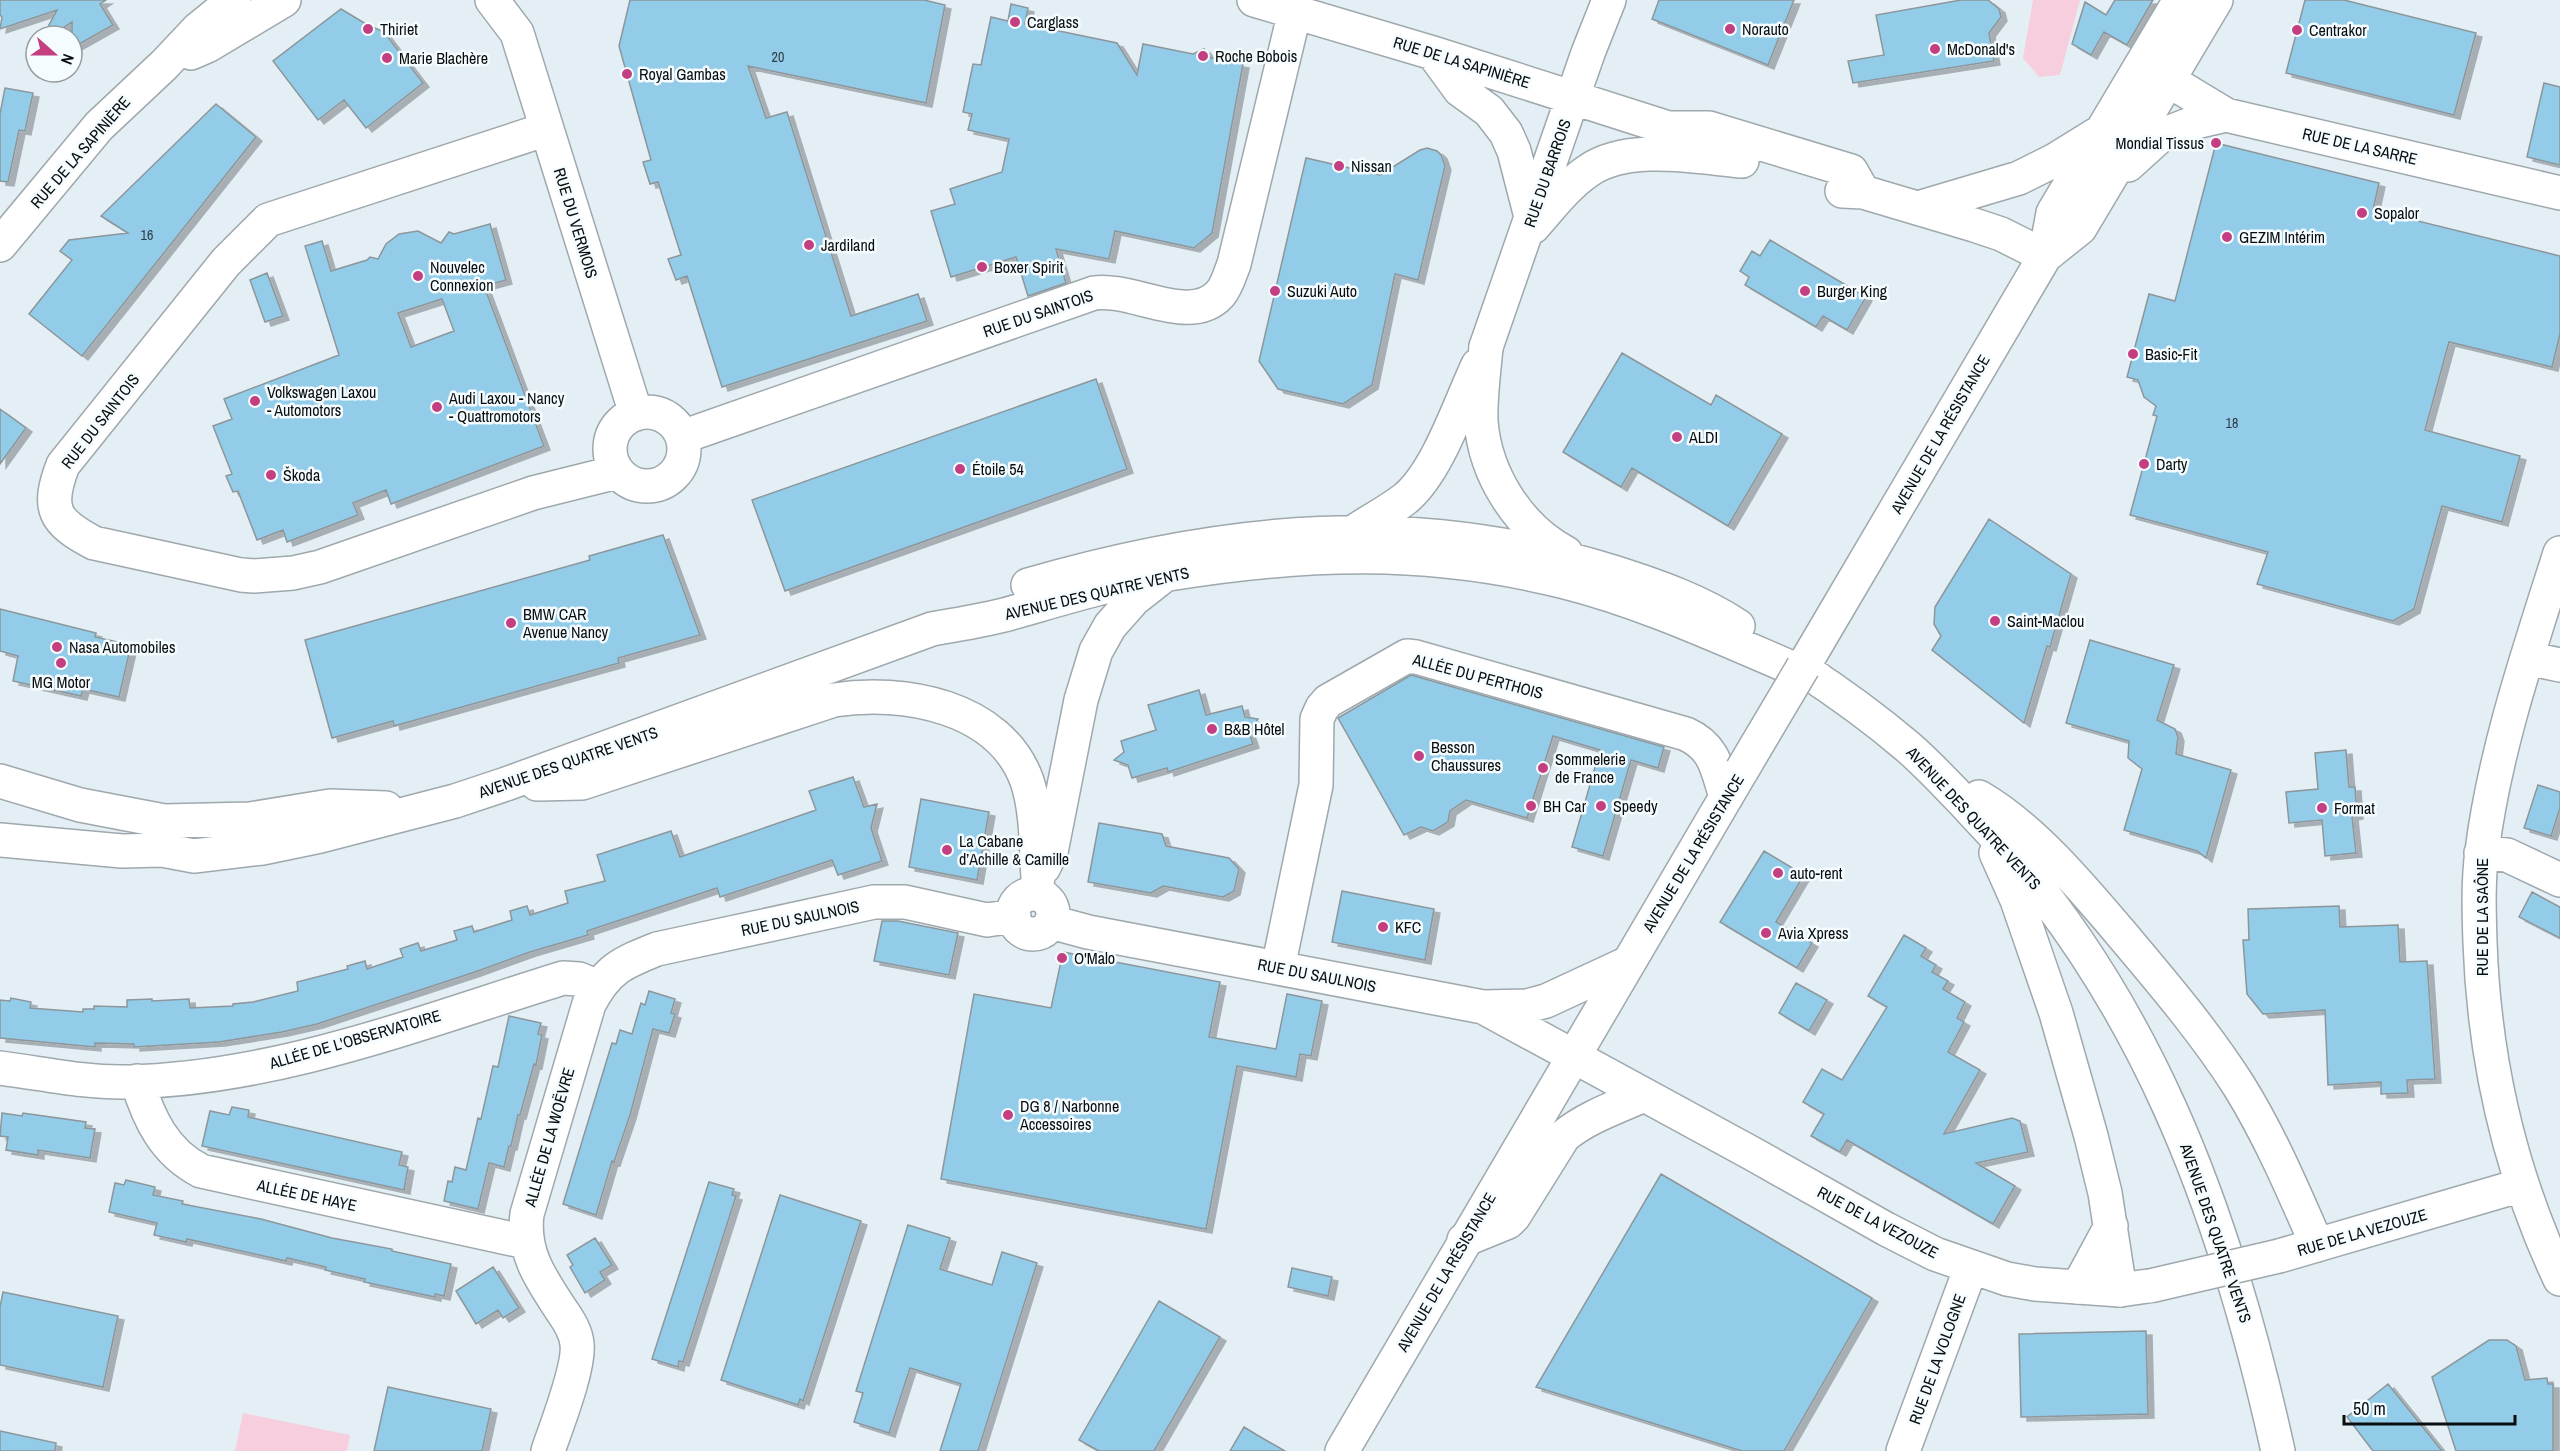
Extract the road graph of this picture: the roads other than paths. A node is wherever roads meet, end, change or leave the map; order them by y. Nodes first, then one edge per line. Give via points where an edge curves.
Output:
1 (234, 0) edge
2 (284, 0) edge
3 (492, 0) edge
4 (520, 0) edge
5 (1254, 0) edge
6 (1609, 0) edge
7 (2180, 0) edge
8 (2195, 0) edge
9 (2216, 0) edge
10 (1295, 12) junction
11 (517, 33) junction
12 (1433, 53) junction
13 (164, 65) junction
14 (2168, 80) junction
15 (1573, 97) junction
16 (2226, 115) junction
17 (1668, 128) junction
18 (547, 129) junction
19 (2101, 131) junction
20 (1742, 160) junction
21 (2107, 184) junction
22 (1863, 192) junction
23 (2560, 193) edge
24 (1918, 208) junction
25 (1528, 226) junction
26 (0, 245) edge
27 (2045, 256) junction
28 (1486, 346) junction
29 (636, 414) junction
30 (682, 437) junction
31 (617, 472) junction
32 (1356, 531) junction
33 (2560, 553) edge
34 (1585, 563) junction
35 (1166, 574) junction
36 (932, 629) junction
37 (2527, 658) junction
38 (2560, 664) edge
39 (1818, 679) junction
40 (1935, 773) junction
41 (0, 781) edge
42 (1734, 783) junction
43 (506, 784) junction
44 (427, 808) junction
45 (1982, 821) junction
46 (0, 840) edge
47 (2481, 853) junction
48 (194, 856) junction
49 (0, 859) edge
50 (2560, 880) edge
51 (1029, 896) junction
52 (1628, 963) junction
53 (1278, 968) junction
54 (598, 987) junction
55 (1482, 1007) junction
56 (1573, 1056) junction
57 (0, 1068) edge
58 (137, 1081) junction
59 (1644, 1095) junction
60 (2522, 1185) junction
61 (2111, 1226) junction
62 (1464, 1240) junction
63 (526, 1242) junction
64 (2317, 1245) junction
65 (1971, 1267) junction
66 (2560, 1280) edge
67 (2078, 1287) junction
68 (2135, 1288) junction
69 (548, 1451) edge
70 (1342, 1451) edge
71 (1904, 1451) edge
72 (2278, 1451) edge

1 - 13 street, RUE DE LA SAPINIÈRE via 198,28
2 - 13 street, RUE DE LA SAPINIÈRE via 207,46
3 - 11 street, RUE DU VERMOIS
4 - 11 street, RUE DU VERMOIS
5 - 10 street, RUE DE LA SAPINIÈRE
6 - 15 street, RUE DU BARROIS
7 - 19 street, AVENUE DE LA RÉSISTANCE
8 - 14 street via 2163,52 2160,65
9 - 14 street, AVENUE DE LA RÉSISTANCE
10 - 12 street, RUE DE LA SAPINIÈRE
10 - 30 street, RUE DU SAINTOIS via 1234,264 1227,284 1211,302 1178,307 1116,292 1094,293
11 - 18 street, RUE DU VERMOIS
12 - 15 street, RUE DE LA SAPINIÈRE
12 - 25 street via 1460,90 1489,111 1506,133 1514,151
13 - 26 street, RUE DE LA SAPINIÈRE via 99,126
14 - 16 street, RUE DE LA SARRE
14 - 21 street, AVENUE DE LA RÉSISTANCE
15 - 17 street, RUE DE LA SAPINIÈRE
15 - 25 street, RUE DU BARROIS
16 - 21 street via 2160,136
16 - 23 street, RUE DE LA SARRE
17 - 20 street, RUE DE LA SAPINIÈRE via 1690,144
17 - 22 street, RUE DE LA SAPINIÈRE via 1709,128 1851,171
18 - 29 street, RUE DU VERMOIS
18 - 31 street, RUE DU SAINTOIS via 268,220 226,262 63,465 53,494 55,508 60,520 73,532 94,543 254,576 320,567 533,493
19 - 24 street via 2019,178
19 - 27 street, AVENUE DE LA RÉSISTANCE via 2053,213
20 - 22 street, RUE DE LA SAPINIÈRE via 1843,191
20 - 25 street via 1662,155 1617,157 1577,179
21 - 27 street, AVENUE DE LA RÉSISTANCE via 2080,228
22 - 24 street, RUE DE LA SAPINIÈRE
24 - 27 street, RUE DE LA SAPINIÈRE via 2001,234
25 - 28 street, RUE DU BARROIS
27 - 42 street, AVENUE DE LA RÉSISTANCE, bridge
28 - 32 street via 1420,483
28 - 34 street via 1481,420 1498,480 1526,524
29 - 30 street via 666,417
29 - 31 street via 625,419 611,438 610,450
30 - 31 street via 681,465 669,480 651,487 641,486
32 - 34 street, AVENUE DES QUATRE VENTS via 1468,540
32 - 36 street, AVENUE DES QUATRE VENTS via 1268,536 1102,564 995,595
33 - 37 street, RUE DE LA SAÔNE
34 - 39 street, AVENUE DES QUATRE VENTS via 1667,590 1718,613
35 - 36 street, AVENUE DES QUATRE VENTS
35 - 39 street, AVENUE DES QUATRE VENTS via 1266,560 1342,555 1433,558 1502,569 1561,581 1644,607
35 - 51 street via 1134,599 1110,626 1096,651 1051,852
36 - 43 street, AVENUE DES QUATRE VENTS
37 - 38 street
37 - 47 street, RUE DE LA SAÔNE via 2494,779
39 - 40 street, AVENUE DES QUATRE VENTS
40 - 45 street, AVENUE DES QUATRE VENTS
40 - 64 street via 2002,811 2082,886 2187,1014 2238,1086 2281,1161
41 - 44 street via 80,805 164,821 250,819 330,806
42 - 52 street, AVENUE DE LA RÉSISTANCE
42 - 53 street, ALLÉE DU PERTHOIS via 1710,751 1686,734 1407,656 1328,701 1317,719 1316,785
43 - 44 street, AVENUE DES QUATRE VENTS
43 - 51 street via 582,783 834,700 885,696 906,699 971,718 999,740 1016,760 1032,801
44 - 48 street, AVENUE DES QUATRE VENTS via 262,848
45 - 61 street via 2017,900 2056,1013 2091,1136
45 - 72 street, AVENUE DES QUATRE VENTS via 2043,891 2074,934 2114,997 2163,1090 2225,1251 2260,1371
46 - 48 street, AVENUE DES QUATRE VENTS via 122,851 162,850
47 - 50 street via 2507,855
47 - 60 street, RUE DE LA SAÔNE via 2479,906 2485,1020 2496,1090
48 - 49 street, AVENUE DES QUATRE VENTS via 168,869 122,870
51 - 53 street, RUE DU SAULNOIS via 1044,897 1051,905 1051,922
51 - 54 street, RUE DU SAULNOIS via 987,920 905,902 874,902 657,949 623,963
52 - 55 street via 1546,1001 1527,1006
52 - 56 street, AVENUE DE LA RÉSISTANCE
53 - 55 street, RUE DU SAULNOIS
54 - 58 street, ALLÉE DE L'OBSERVATOIRE via 579,979 563,978 322,1052 212,1074
54 - 63 street, ALLÉE DE LA WOËVRE via 584,1018 531,1196
55 - 56 street, RUE DU SAULNOIS
56 - 59 street, RUE DE LA VEZOUZE
56 - 62 street, AVENUE DE LA RÉSISTANCE
57 - 58 street, ALLÉE DE L'OBSERVATOIRE
58 - 63 street, ALLÉE DE HAYE via 162,1138 174,1154 201,1171
59 - 62 street via 1571,1130 1514,1216
59 - 65 street, RUE DE LA VEZOUZE via 1886,1229
60 - 64 street, RUE DE LA VEZOUZE
60 - 66 street, RUE DE LA SAÔNE
61 - 67 street
61 - 68 street
62 - 70 street, AVENUE DE LA RÉSISTANCE
63 - 69 street, ALLÉE DE LA WOËVRE via 535,1271 576,1337 577,1355
64 - 68 street, RUE DE LA VEZOUZE, bridge
65 - 67 street, RUE DE LA VEZOUZE via 2016,1281
65 - 71 street, RUE DE LA VOLOGNE
67 - 68 street, RUE DE LA VEZOUZE

